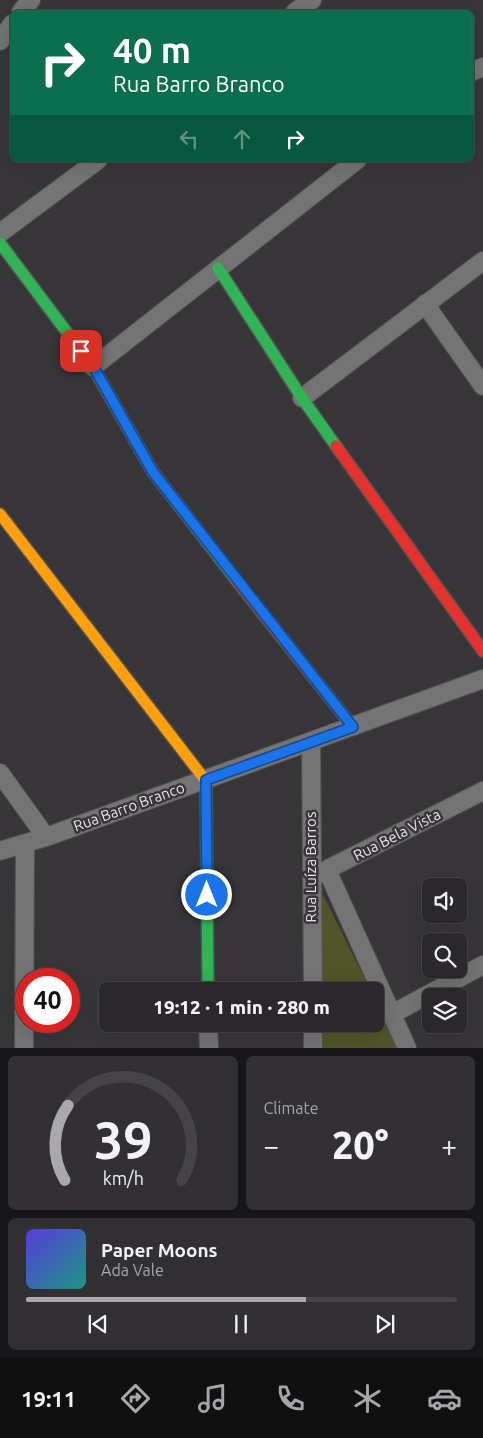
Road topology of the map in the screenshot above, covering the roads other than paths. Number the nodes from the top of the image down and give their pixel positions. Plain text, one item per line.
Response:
1 (31, 0) edge
2 (312, 0) edge
3 (23, 10) edge
4 (298, 10) edge
5 (10, 27) edge
6 (0, 41) edge
7 (95, 162) edge
8 (355, 162) edge
9 (0, 233) edge
10 (0, 243) edge
11 (483, 261) edge
12 (218, 268) junction
13 (425, 304) junction
14 (93, 366) junction
15 (483, 386) edge
16 (302, 398) junction
17 (0, 514) edge
18 (483, 651) edge
19 (483, 679) edge
20 (353, 727) junction
21 (311, 742) junction
22 (0, 773) edge
23 (206, 780) junction
24 (483, 791) edge
25 (46, 837) junction
26 (25, 845) junction
27 (0, 851) edge
28 (327, 870) junction
29 (311, 877) junction
30 (483, 965) edge
31 (208, 982) edge
32 (312, 982) edge
33 (392, 1014) junction
34 (208, 1032) edge
35 (313, 1032) edge
36 (24, 1048) edge
37 (208, 1048) edge
38 (314, 1048) edge
39 (407, 1048) edge

1 - 3 street
2 - 4 street
5 - 6 street
7 - 9 street
8 - 12 street
10 - 14 street
11 - 13 street
12 - 14 street
12 - 16 street
13 - 15 street
13 - 16 street
14 - 20 street
16 - 18 street
17 - 23 street
19 - 20 street, Rua Barro Branco
20 - 21 street, Rua Barro Branco
21 - 23 street, Rua Barro Branco
21 - 29 street, Rua Luíza Barros
22 - 25 street
23 - 25 street, Rua Barro Branco
23 - 31 street
24 - 28 street, Rua Bela Vista
25 - 26 street, Rua Barro Branco
26 - 27 street, Rua Barro Branco
26 - 36 street
28 - 29 street, Rua Bela Vista
28 - 33 street
29 - 32 street, Rua Luíza Barros
30 - 33 street
33 - 39 street
34 - 37 street
35 - 38 street

